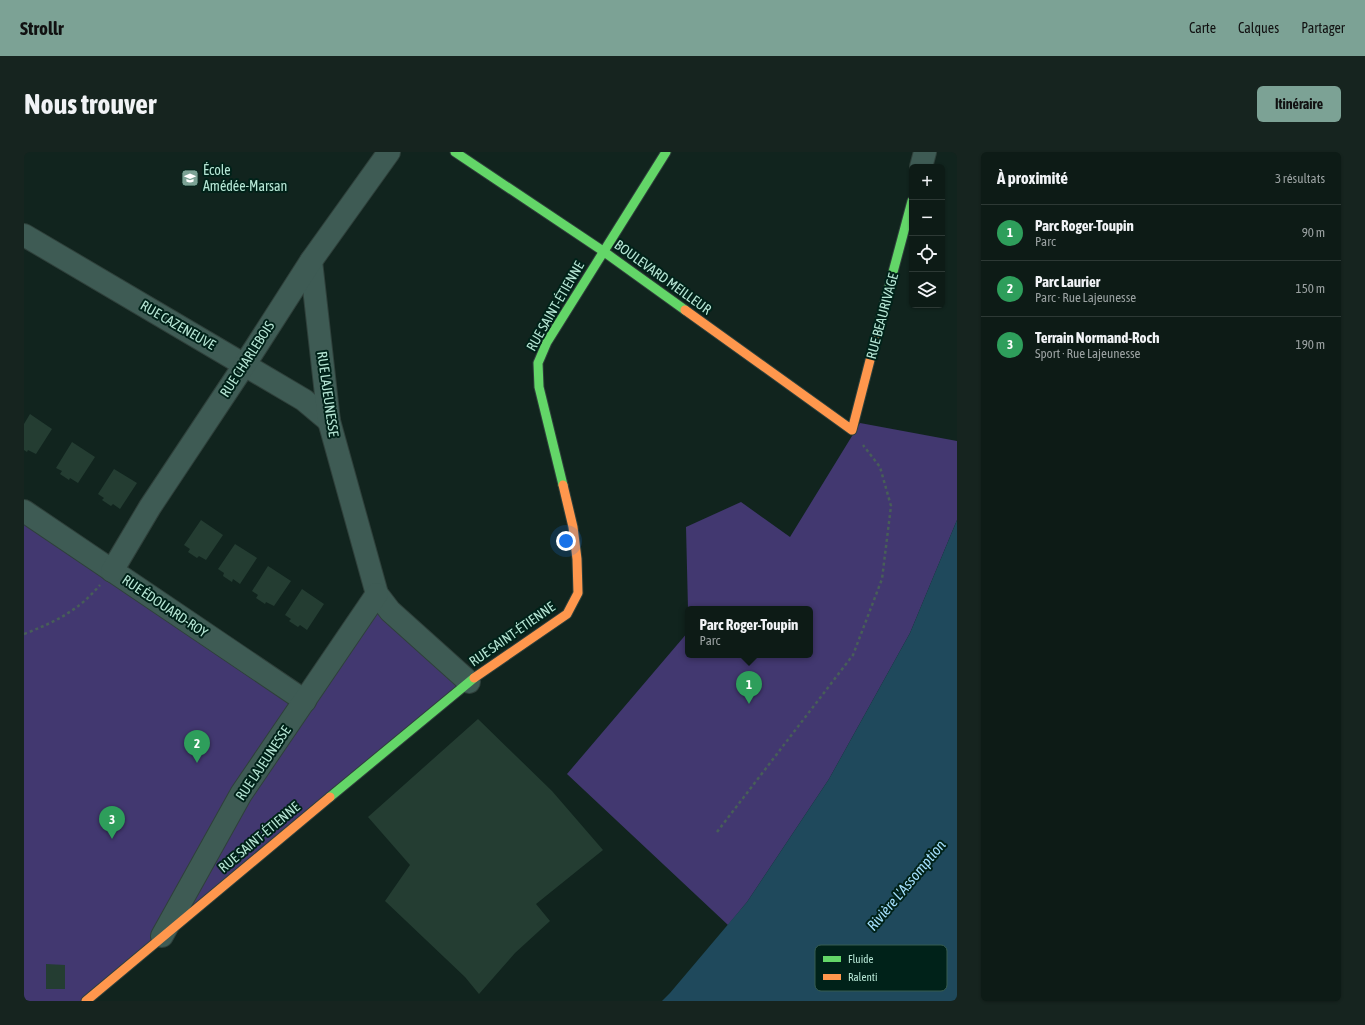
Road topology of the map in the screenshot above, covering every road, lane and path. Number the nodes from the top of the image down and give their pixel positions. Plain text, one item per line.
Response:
1 (388, 152) edge
2 (455, 152) edge
3 (666, 152) edge
4 (925, 152) edge
5 (922, 164) edge
6 (909, 212) edge
7 (24, 235) edge
8 (603, 251) junction
9 (311, 261) junction
10 (245, 364) junction
11 (329, 421) junction
12 (852, 430) junction
13 (24, 511) edge
14 (112, 571) junction
15 (377, 594) junction
16 (24, 634) edge
17 (469, 682) junction
18 (305, 701) junction
19 (717, 832) dead end
20 (160, 939) junction
21 (86, 1001) edge

1 - 9 street, RUE CHARLEBOIS
2 - 8 street, BOULEVARD MEILLEUR
3 - 8 street, RUE SAINT-ÉTIENNE
4 - 5 street
6 - 12 street, RUE BEAURIVAGE
7 - 10 street, RUE CAZENEUVE
8 - 12 street, BOULEVARD MEILLEUR
8 - 17 street, RUE SAINT-ÉTIENNE
9 - 10 street, RUE CHARLEBOIS
9 - 11 street, RUE LAJEUNESSE
10 - 11 street, RUE CAZENEUVE
10 - 14 street, RUE CHARLEBOIS
11 - 15 street, RUE LAJEUNESSE
12 - 19 path
13 - 14 street, RUE ÉDOUARD-ROY
14 - 16 path
14 - 18 street, RUE ÉDOUARD-ROY
15 - 17 street, RUE LAJEUNESSE
15 - 18 street, RUE LAJEUNESSE
17 - 20 street, RUE SAINT-ÉTIENNE
18 - 20 street, RUE LAJEUNESSE
20 - 21 street, RUE SAINT-ÉTIENNE

